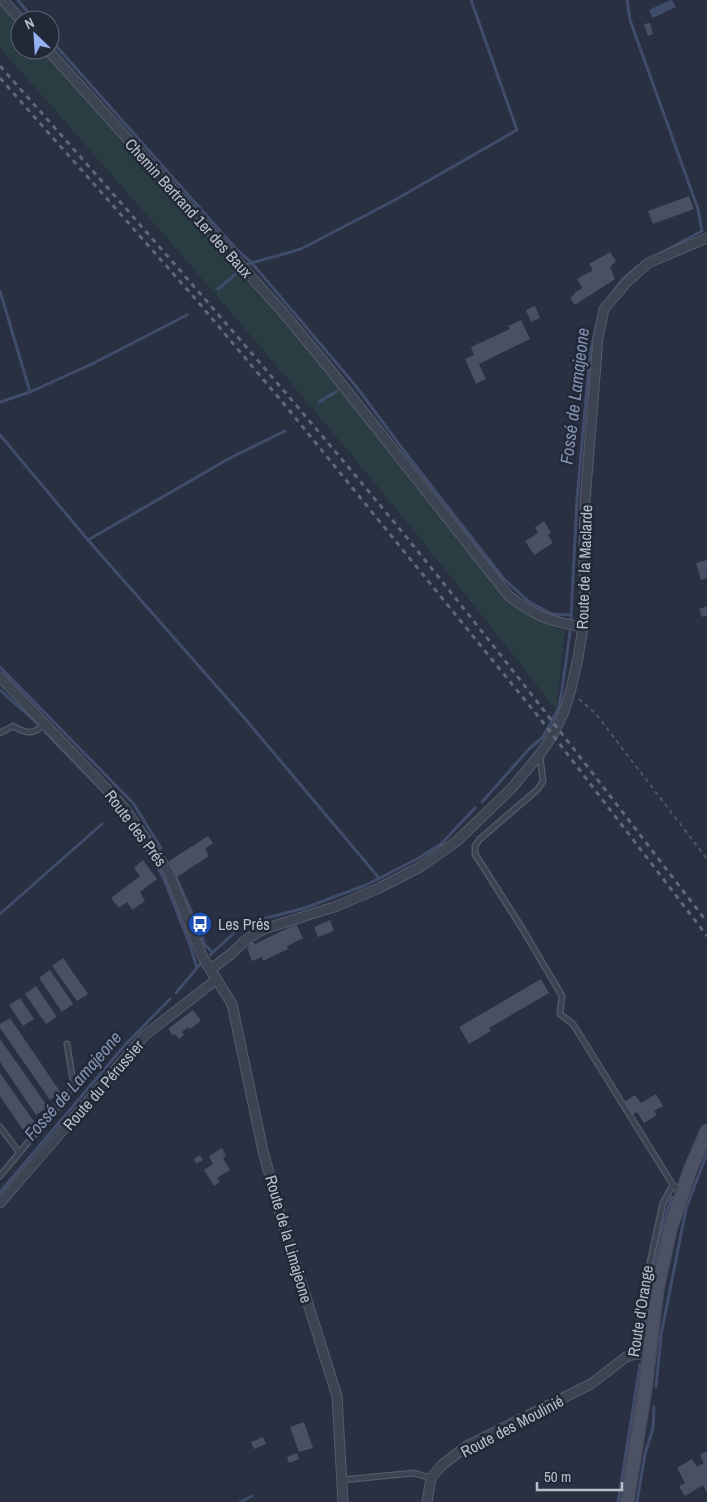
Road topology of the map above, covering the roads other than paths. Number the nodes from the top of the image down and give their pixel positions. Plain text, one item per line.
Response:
1 (3, 0) edge
2 (12, 10) edge
3 (57, 60) edge
4 (707, 238) edge
5 (583, 627) junction
6 (0, 677) edge
7 (45, 724) junction
8 (0, 733) edge
9 (540, 754) junction
10 (211, 969) junction
11 (217, 979) junction
12 (67, 1044) dead end
13 (0, 1127) edge
14 (707, 1131) edge
15 (19, 1152) junction
16 (0, 1176) edge
17 (678, 1189) junction
18 (0, 1203) edge
19 (635, 1354) junction
20 (649, 1355) junction
21 (431, 1478) junction
22 (342, 1480) junction
23 (343, 1502) edge
24 (428, 1502) edge
25 (626, 1502) edge

1 - 2 street
3 - 5 street, Chemin Bertrand 1er des Baux
4 - 5 street, Route de la Maclarde
5 - 9 street, Route de la Maclarde
6 - 7 street, Route des Prés
7 - 8 lane
7 - 10 street, Route des Prés
9 - 10 street, Route de la Maclarde
9 - 17 lane
10 - 11 street, Route des Prés
11 - 18 street, Route du Pérussier
11 - 22 street, Route de la Limajeone
12 - 15 lane
13 - 15 lane
14 - 17 street, Route d'Orange
15 - 16 lane
17 - 19 lane
17 - 20 street, Route d'Orange
19 - 20 street
19 - 21 street, Route des Moulinié
20 - 25 street, Route d'Orange
21 - 22 lane
21 - 24 street
22 - 23 street, Route de la Limajeone

